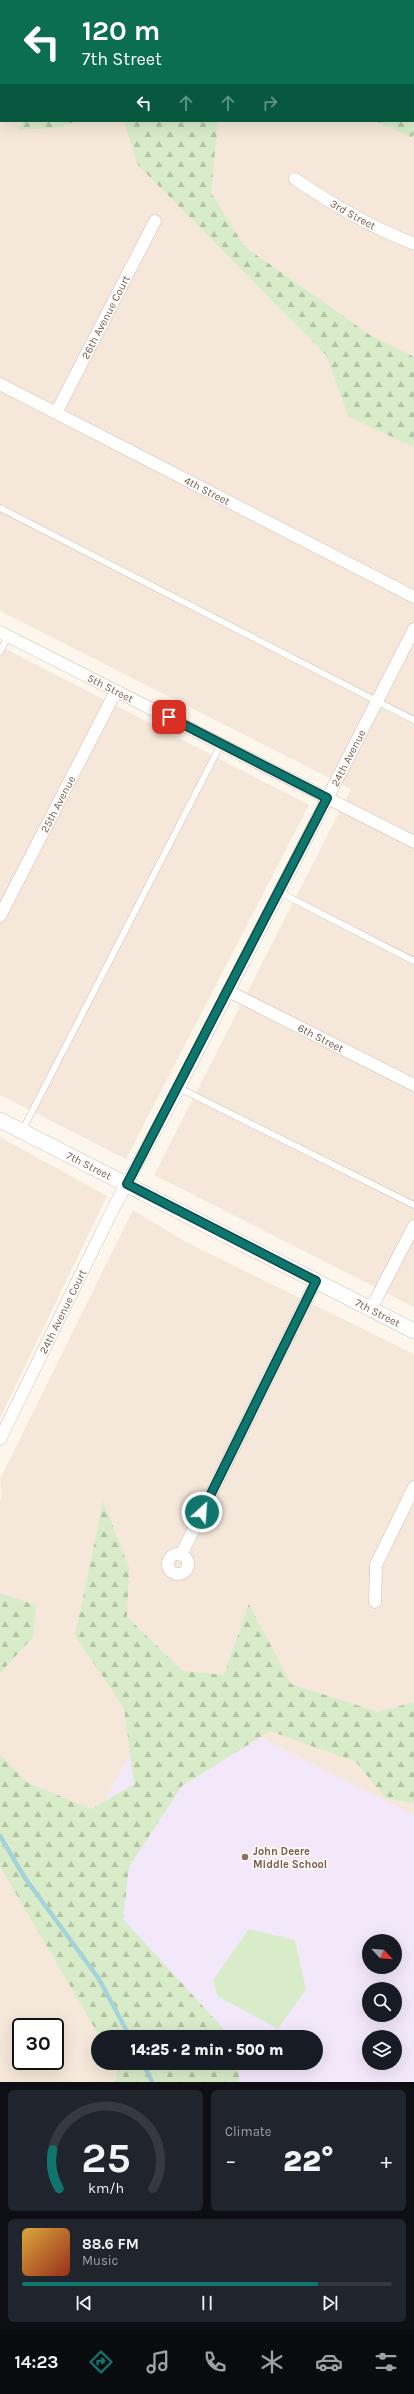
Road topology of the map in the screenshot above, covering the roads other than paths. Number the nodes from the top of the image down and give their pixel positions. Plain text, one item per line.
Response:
1 (294, 178) dead end
2 (155, 221) dead end
3 (414, 244) edge
4 (0, 384) edge
5 (56, 413) junction
6 (0, 508) edge
7 (414, 597) edge
8 (414, 629) edge
9 (4, 634) edge
10 (0, 652) edge
11 (116, 691) junction
12 (377, 701) junction
13 (414, 720) edge
14 (221, 744) junction
15 (327, 798) junction
16 (414, 842) edge
17 (279, 892) junction
18 (0, 916) edge
19 (414, 961) edge
20 (228, 991) junction
21 (414, 1085) edge
22 (179, 1088) junction
23 (0, 1120) edge
24 (22, 1131) junction
25 (127, 1184) junction
26 (414, 1205) edge
27 (414, 1226) edge
28 (316, 1281) junction
29 (371, 1309) junction
30 (414, 1331) edge
31 (0, 1439) edge
32 (414, 1487) edge
33 (181, 1555) dead end
34 (375, 1602) dead end

1 - 3 street, 3rd Street
2 - 5 street, 26th Avenue Court
4 - 5 street, 4th Street
5 - 7 street, 4th Street
6 - 12 lane
8 - 12 street, 24th Avenue
9 - 10 lane
9 - 11 street, 5th Street
11 - 14 street, 5th Street
11 - 18 street, 25th Avenue
12 - 13 lane
12 - 15 street, 24th Avenue
14 - 15 street, 5th Street
14 - 24 lane
15 - 16 street, 5th Street
15 - 17 street, 24th Avenue
17 - 19 lane
17 - 20 street, 24th Avenue
20 - 21 street, 6th Street
20 - 22 street, 24th Avenue
22 - 25 street, 24th Avenue
22 - 26 lane
23 - 24 street, 7th Street
24 - 25 street, 7th Street
25 - 28 street, 7th Street
25 - 31 street, 24th Avenue Court
27 - 29 street
28 - 29 street, 7th Street
28 - 33 street
29 - 30 street, 7th Street
32 - 34 street

